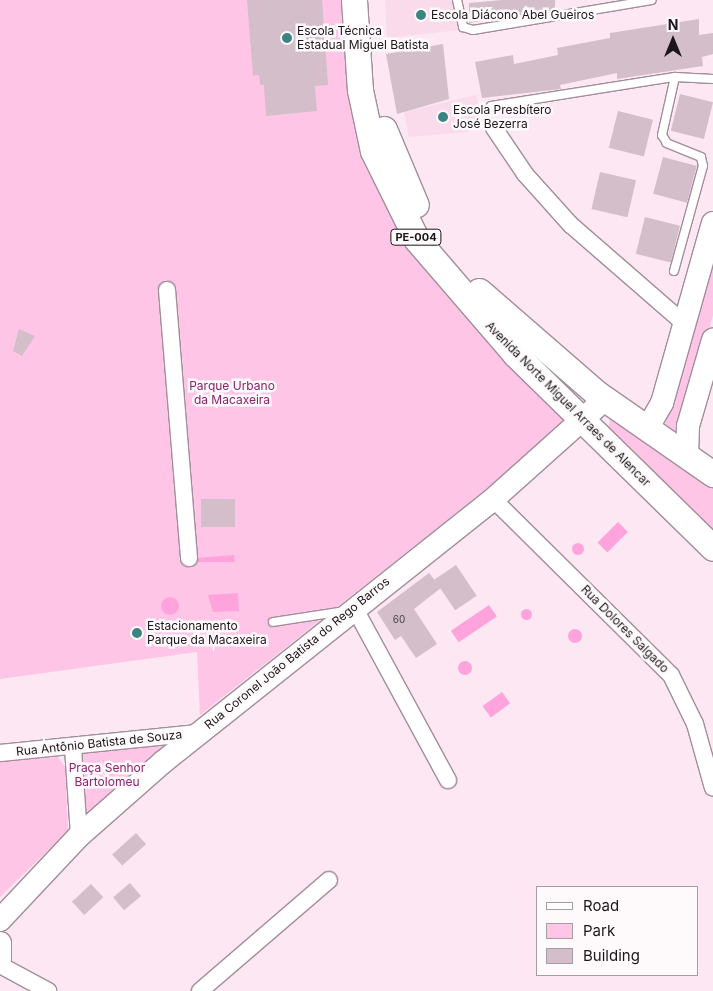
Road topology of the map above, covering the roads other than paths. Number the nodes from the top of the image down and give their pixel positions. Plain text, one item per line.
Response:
1 (354, 0) edge
2 (369, 0) edge
3 (457, 0) edge
4 (652, 0) edge
5 (675, 77) junction
6 (713, 79) edge
7 (491, 106) dead end
8 (494, 128) dead end
9 (713, 224) edge
10 (674, 271) dead end
11 (168, 290) dead end
12 (686, 325) junction
13 (713, 340) edge
14 (605, 400) junction
15 (583, 422) junction
16 (647, 429) junction
17 (687, 455) junction
18 (713, 474) edge
19 (492, 499) junction
20 (713, 548) edge
21 (189, 558) dead end
22 (354, 607) junction
23 (273, 622) dead end
24 (197, 733) junction
25 (73, 748) junction
26 (0, 753) edge
27 (448, 780) dead end
28 (713, 788) edge
29 (79, 836) junction
30 (329, 880) dead end
31 (0, 920) edge
32 (0, 942) edge
33 (0, 959) edge
34 (0, 965) edge
35 (48, 991) edge
36 (200, 991) edge

1 - 15 main road, Avenida Norte Miguel Arraes de Alencar / PE-004
2 - 14 main road, Avenida Norte Miguel Arraes de Alencar / PE-004
3 - 4 lane
5 - 6 lane
5 - 7 lane
5 - 10 lane
8 - 12 street
9 - 12 street
11 - 21 street
12 - 16 street
13 - 17 street
14 - 15 street, Rua Coronel João Batista do Rego Barros
14 - 16 main road, Avenida Norte Miguel Arraes de Alencar / PE-004
15 - 19 street, Rua Coronel João Batista do Rego Barros
15 - 20 main road, Avenida Norte Miguel Arraes de Alencar / PE-004
16 - 17 main road, Avenida Norte Miguel Arraes de Alencar / PE-004
17 - 18 main road, Avenida Norte Miguel Arraes de Alencar / PE-004
19 - 22 street, Rua Coronel João Batista do Rego Barros
19 - 28 street, Rua Dolores Salgado
22 - 23 lane
22 - 24 street, Rua Coronel João Batista do Rego Barros
22 - 27 street
24 - 25 street, Rua Antônio Batista de Souza
24 - 29 street, Rua Coronel João Batista do Rego Barros
25 - 26 street, Rua Antônio Batista de Souza
25 - 29 street
29 - 31 street, Rua Coronel João Batista do Rego Barros
30 - 36 street
32 - 33 street
34 - 35 street

